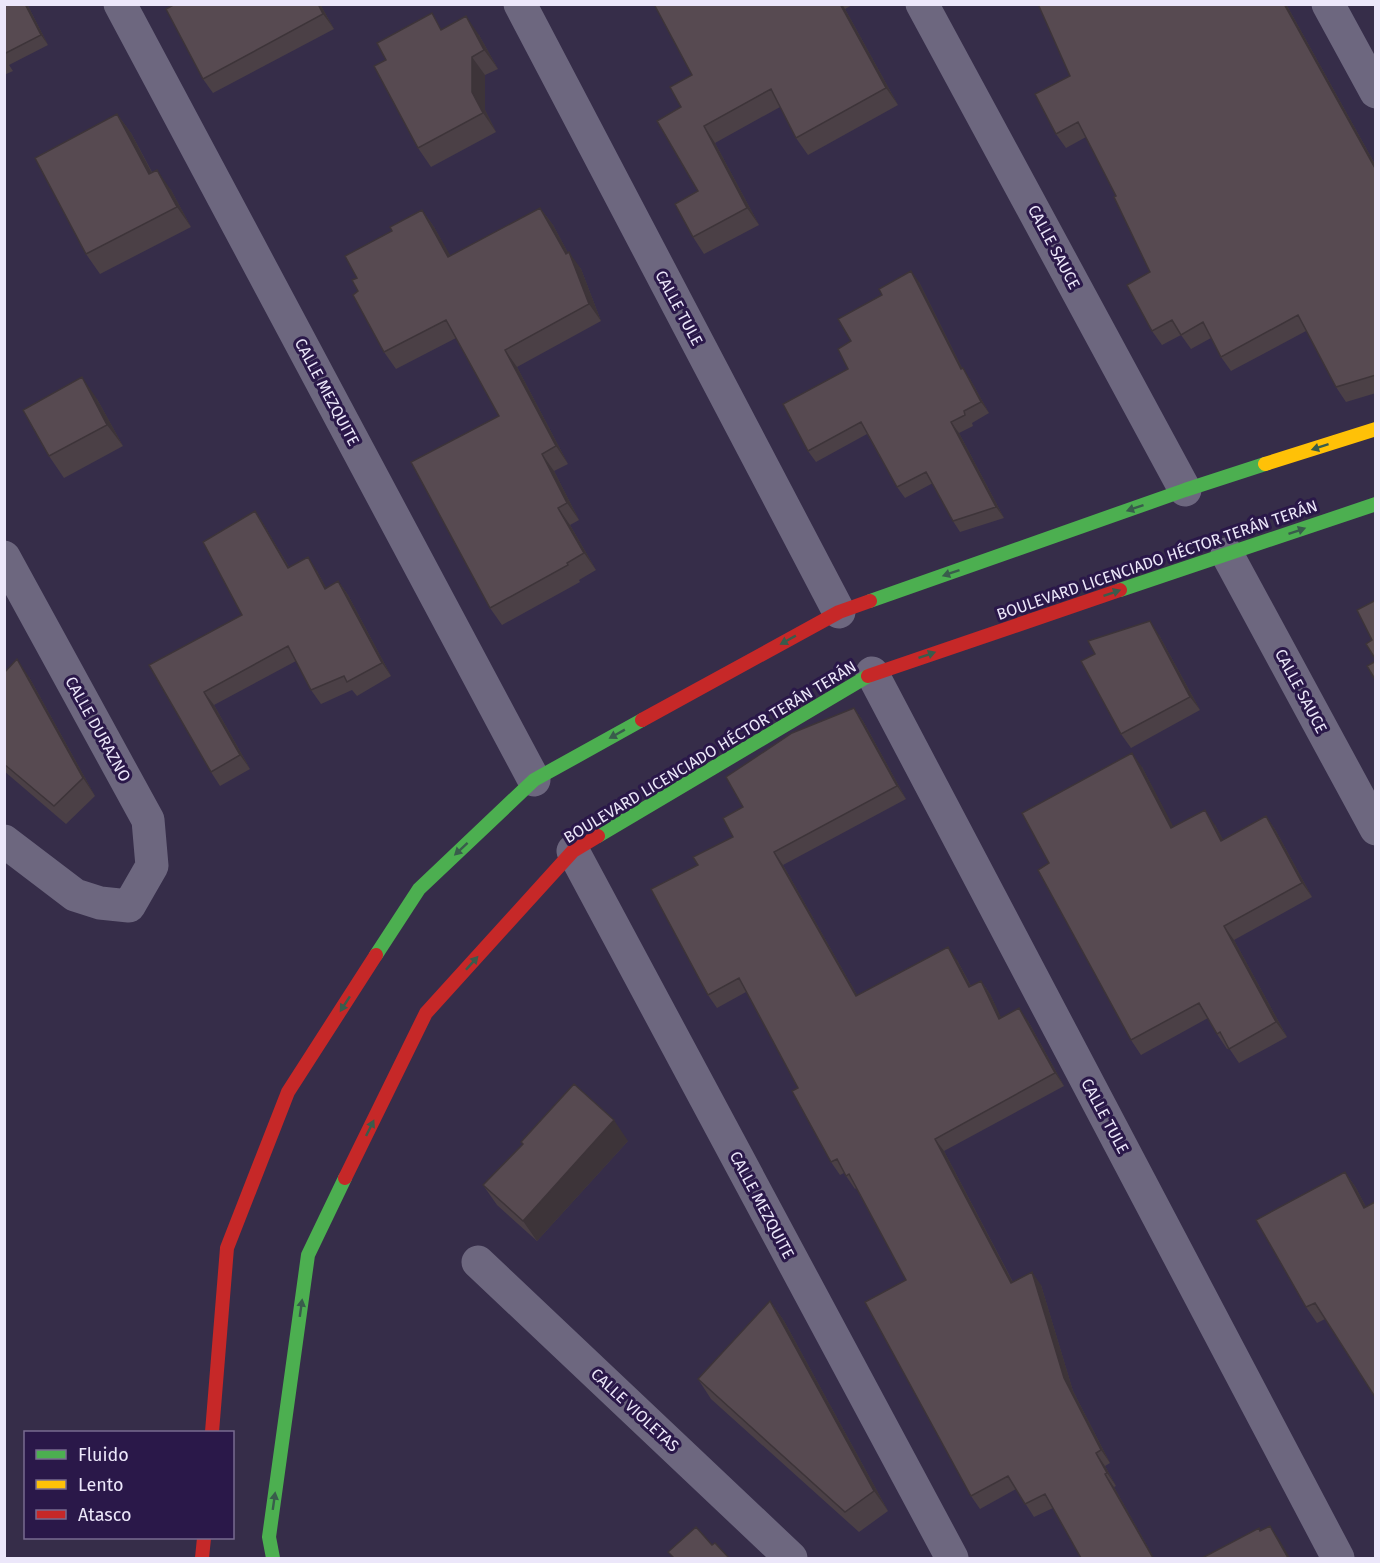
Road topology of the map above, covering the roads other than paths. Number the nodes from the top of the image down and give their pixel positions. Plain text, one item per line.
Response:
1 (120, 4) edge
2 (520, 4) edge
3 (922, 4) edge
4 (1328, 4) edge
5 (1376, 92) edge
6 (1376, 429) edge
7 (1185, 490) junction
8 (1376, 504) edge
9 (1227, 554) junction
10 (4, 557) edge
11 (839, 612) junction
12 (872, 673) junction
13 (534, 780) junction
14 (1376, 829) edge
15 (4, 841) edge
16 (573, 851) junction
17 (478, 1262) dead end
18 (212, 1431) edge
19 (204, 1539) edge
20 (202, 1558) edge
21 (273, 1558) edge
22 (791, 1558) edge
23 (952, 1558) edge
24 (1338, 1558) edge

1 - 13 street, CALLE MEZQUITE
2 - 11 street, CALLE TULE
3 - 7 street, CALLE SAUCE
4 - 5 street
6 -> 7 main road
7 -> 11 main road
9 -> 8 main road, BOULEVARD LICENCIADO HÉCTOR TERÁN TERÁN
12 -> 9 main road, BOULEVARD LICENCIADO HÉCTOR TERÁN TERÁN
9 - 14 street, CALLE SAUCE
10 - 15 street, CALLE DURAZNO
11 -> 13 main road
12 - 16 main road, BOULEVARD LICENCIADO HÉCTOR TERÁN TERÁN
12 - 24 street, CALLE TULE
13 -> 18 main road
21 -> 16 main road, BOULEVARD LICENCIADO HÉCTOR TERÁN TERÁN
16 - 23 street, CALLE MEZQUITE
17 - 22 street, CALLE VIOLETAS
19 - 20 main road

